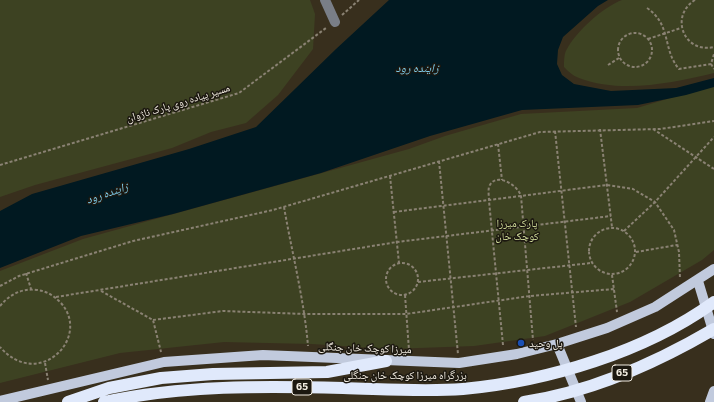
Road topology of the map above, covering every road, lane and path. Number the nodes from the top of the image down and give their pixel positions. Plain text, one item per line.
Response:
1 (325, 0) edge
2 (359, 0) edge
3 (695, 0) edge
4 (647, 8) dead end
5 (334, 22) junction
6 (681, 28) junction
7 (666, 32) junction
8 (648, 39) junction
9 (714, 47) edge
10 (714, 54) edge
11 (619, 58) junction
12 (711, 64) junction
13 (608, 65) dead end
14 (714, 69) edge
15 (714, 121) edge
16 (600, 129) junction
17 (652, 129) junction
18 (555, 131) junction
19 (714, 137) edge
20 (498, 144) junction
21 (696, 157) junction
22 (439, 161) junction
23 (0, 165) edge
24 (714, 169) edge
25 (390, 176) junction
26 (502, 180) junction
27 (607, 185) junction
28 (562, 191) junction
29 (521, 196) junction
30 (489, 201) junction
31 (655, 202) junction
32 (284, 206) junction
33 (444, 206) junction
34 (394, 212) junction
35 (611, 216) junction
36 (565, 222) junction
37 (524, 226) junction
38 (612, 228) junction
39 (490, 230) junction
40 (624, 231) junction
41 (446, 235) junction
42 (397, 242) junction
43 (677, 245) junction
44 (636, 252) junction
45 (293, 259) junction
46 (399, 263) junction
47 (591, 263) junction
48 (569, 265) junction
49 (528, 269) junction
50 (714, 269) edge
51 (495, 272) junction
52 (26, 274) junction
53 (612, 275) junction
54 (450, 277) junction
55 (698, 280) junction
56 (418, 282) junction
57 (0, 286) edge
58 (31, 289) junction
59 (100, 290) junction
60 (614, 290) junction
61 (572, 292) junction
62 (680, 292) junction
63 (405, 295) junction
64 (530, 296) junction
65 (56, 297) junction
66 (498, 300) junction
67 (714, 302) edge
68 (0, 306) edge
69 (453, 307) junction
70 (305, 314) junction
71 (406, 314) junction
72 (153, 320) junction
73 (619, 323) junction
74 (714, 329) edge
75 (714, 334) edge
76 (577, 338) junction
77 (557, 344) junction
78 (0, 347) edge
79 (534, 350) junction
80 (504, 356) junction
81 (309, 357) junction
82 (386, 361) junction
83 (45, 362) junction
84 (164, 362) junction
85 (410, 362) junction
86 (459, 363) junction
87 (50, 389) junction
88 (714, 390) edge
89 (0, 401) edge
90 (583, 401) edge
91 (68, 402) edge
92 (104, 402) edge
93 (524, 402) edge
94 (710, 402) edge

1 - 5 street
2 - 5 path, مسیر پیاده روی پارک ناژوان
3 - 6 path
4 - 7 path
5 - 23 path, مسیر پیاده روی پارک ناژوان
6 - 7 path
6 - 9 path
7 - 8 path
7 - 12 path
8 - 11 path
8 - 11 path
10 - 12 path
11 - 13 path
12 - 14 path
15 - 17 path
16 - 17 path
16 - 18 path
16 - 27 path
17 - 21 path
18 - 20 path
18 - 28 path
19 - 21 path
20 - 22 path
20 - 26 path
21 - 24 path
21 - 31 path
22 - 25 path
22 - 33 path
25 - 32 path
25 - 34 path
26 - 29 path
26 - 30 path
27 - 28 path
27 - 31 path
27 - 35 path
28 - 29 path
28 - 36 path
29 - 30 path
29 - 37 path
30 - 33 path
30 - 39 path
31 - 40 path
31 - 43 path
32 - 45 path
32 - 52 path
33 - 34 path
33 - 41 path
34 - 42 path
35 - 36 path
35 - 38 path
36 - 37 path
36 - 48 path
37 - 39 path
37 - 49 path
38 - 40 path
38 - 47 path
39 - 41 path
39 - 51 path
40 - 44 path
41 - 42 path
41 - 54 path
42 - 45 path
42 - 46 path
43 - 44 path
43 - 62 path
44 - 53 path
45 - 59 path
45 - 70 path
46 - 56 path
46 - 63 path
47 - 48 path
47 - 53 path
48 - 49 path
48 - 61 path
49 - 51 path
49 - 64 path
50 - 55 main road, میرزا کوچک خان جنگلی
51 - 54 path
51 - 66 path
52 - 57 path
52 - 58 path
53 - 60 path
54 - 56 path
54 - 69 path
55 - 62 main road, میرزا کوچک خان جنگلی
55 - 75 main road
56 - 63 path
58 - 65 path
58 - 68 path
59 - 65 path
59 - 72 path
60 - 61 path
60 - 73 path
61 - 64 path
61 - 76 path
62 - 73 main road, میرزا کوچک خان جنگلی
63 - 71 path
64 - 66 path
64 - 79 path
65 - 83 path
66 - 69 path
66 - 80 path
67 - 92 highway, بزرگراه میرزا کوچک خان جنگلی / 65
69 - 71 path
69 - 86 path
70 - 71 path
70 - 72 path
70 - 81 path
71 - 85 path
72 - 84 path
73 - 76 main road, میرزا کوچک خان جنگلی
74 - 93 highway, 65
76 - 77 main road, میرزا کوچک خان جنگلی
77 - 79 main road, میرزا کوچک خان جنگلی
77 - 90 main road
78 - 83 path
79 - 80 main road, میرزا کوچک خان جنگلی
80 - 86 main road, میرزا کوچک خان جنگلی
81 - 82 main road, میرزا کوچک خان جنگلی
81 - 84 main road, میرزا کوچک خان جنگلی
82 - 85 main road, میرزا کوچک خان جنگلی
82 - 91 highway
83 - 87 path
84 - 87 main road, میرزا کوچک خان جنگلی
85 - 86 main road, میرزا کوچک خان جنگلی
87 - 89 main road, میرزا کوچک خان جنگلی
88 - 94 main road

